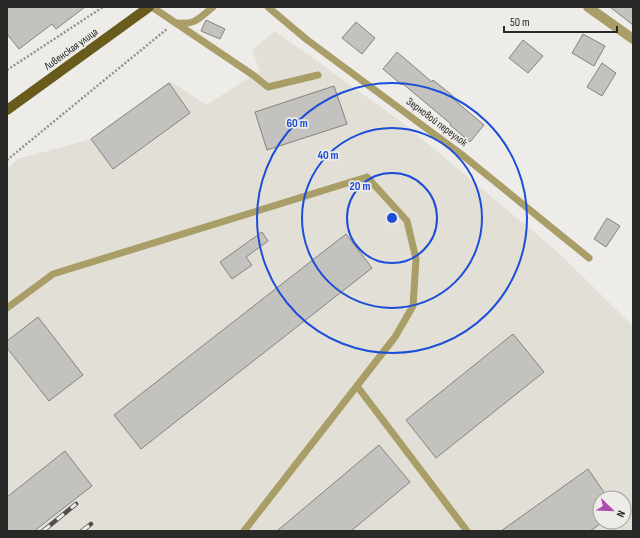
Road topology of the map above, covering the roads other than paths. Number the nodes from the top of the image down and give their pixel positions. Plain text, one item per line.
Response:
1 (149, 7) edge
2 (152, 7) edge
3 (213, 7) edge
4 (268, 7) edge
5 (588, 7) edge
6 (175, 22) junction
7 (633, 39) edge
8 (318, 75) dead end
9 (7, 110) edge
10 (589, 258) dead end
11 (7, 308) edge
12 (357, 386) junction
13 (244, 531) edge
14 (467, 531) edge

1 - 9 main road, Ливенская улица
2 - 6 lane
3 - 6 lane
4 - 10 lane, Зерновой переулок
5 - 7 street
6 - 8 lane
11 - 12 lane
12 - 13 lane
12 - 14 lane

